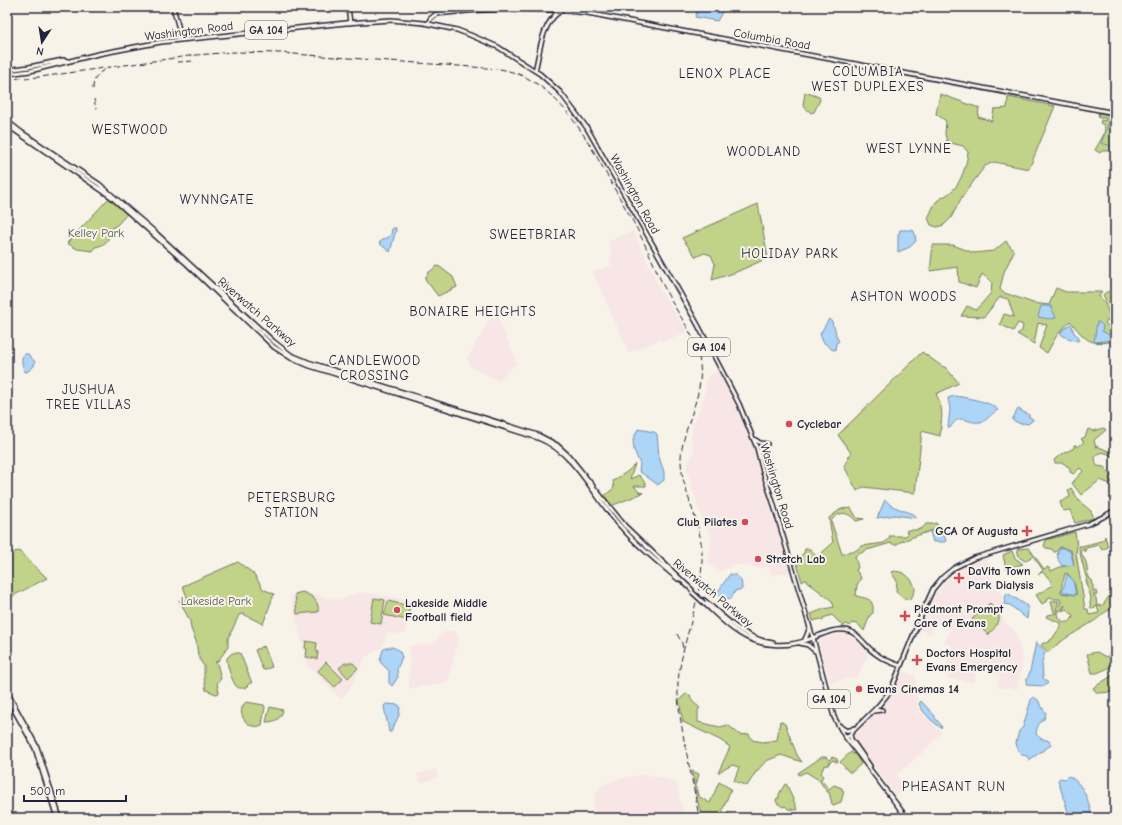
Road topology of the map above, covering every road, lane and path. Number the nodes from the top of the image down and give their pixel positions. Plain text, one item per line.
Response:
1 (172, 7) edge
2 (348, 7) edge
3 (567, 7) edge
4 (549, 9) junction
5 (560, 10) edge
6 (572, 11) junction
7 (349, 14) junction
8 (554, 17) junction
9 (360, 22) junction
10 (344, 23) junction
11 (350, 23) junction
12 (549, 23) junction
13 (428, 24) junction
14 (179, 30) junction
15 (182, 40) junction
16 (173, 41) junction
17 (535, 71) junction
18 (7, 73) edge
19 (1115, 113) edge
20 (7, 121) edge
21 (7, 125) edge
22 (754, 440) junction
23 (759, 455) junction
24 (1115, 510) edge
25 (692, 591) junction
26 (704, 602) junction
27 (809, 627) junction
28 (811, 632) junction
29 (819, 635) junction
30 (813, 638) junction
31 (805, 639) junction
32 (798, 642) junction
33 (814, 644) junction
34 (817, 653) junction
35 (901, 666) junction
36 (7, 692) edge
37 (7, 697) edge
38 (882, 710) dead end
39 (873, 712) junction
40 (862, 722) junction
41 (838, 725) junction
42 (850, 734) junction
43 (846, 738) junction
44 (879, 781) junction
45 (59, 818) edge
46 (907, 818) edge

1 - 14 main road
2 - 7 main road
3 - 6 main road
4 - 5 main road, Columbia Road
4 - 8 main road
4 - 13 main road, Columbia Road
5 - 6 main road, Columbia Road
5 - 8 main road
5 - 12 main road
6 - 19 main road, Columbia Road
7 - 9 main road
7 - 10 main road
7 - 11 main road
8 - 12 main road
9 - 11 main road, Washington Road / GA 104
9 - 13 main road, Washington Road / GA 104
10 - 11 main road, Washington Road / GA 104
10 - 15 main road, Washington Road / GA 104
12 - 17 main road
13 - 17 main road, Washington Road / GA 104
14 - 15 main road
14 - 16 main road
15 - 16 main road, Washington Road / GA 104
16 - 18 main road, Washington Road / GA 104
17 - 22 main road, Washington Road / GA 104
20 - 25 main road, Riverwatch Parkway
21 - 25 main road, Riverwatch Parkway
22 - 23 main road, Washington Road / GA 104
22 - 23 main road
23 - 27 main road, Washington Road / GA 104
24 - 35 main road
25 - 26 main road, Riverwatch Parkway, bridge
26 - 31 main road, Riverwatch Parkway
26 - 32 main road, Riverwatch Parkway
27 - 28 main road, Washington Road / GA 104
27 - 31 main road
28 - 29 main road
28 - 30 main road, Washington Road / GA 104
29 - 30 main road
29 - 33 main road
29 - 35 main road
30 - 31 main road, Riverwatch Parkway
30 - 32 main road, Riverwatch Parkway
30 - 33 main road, Washington Road / GA 104
32 - 34 main road
33 - 34 main road, Washington Road / GA 104
34 - 41 main road, Washington Road / GA 104
35 - 39 main road
36 - 45 main road
37 - 45 main road
38 - 39 main road
39 - 40 main road
40 - 41 main road
40 - 42 main road
41 - 43 main road, Washington Road / GA 104
42 - 43 main road
42 - 44 main road, Washington Road
43 - 44 main road, Washington Road / GA 104
44 - 46 main road, Washington Road / GA 104

